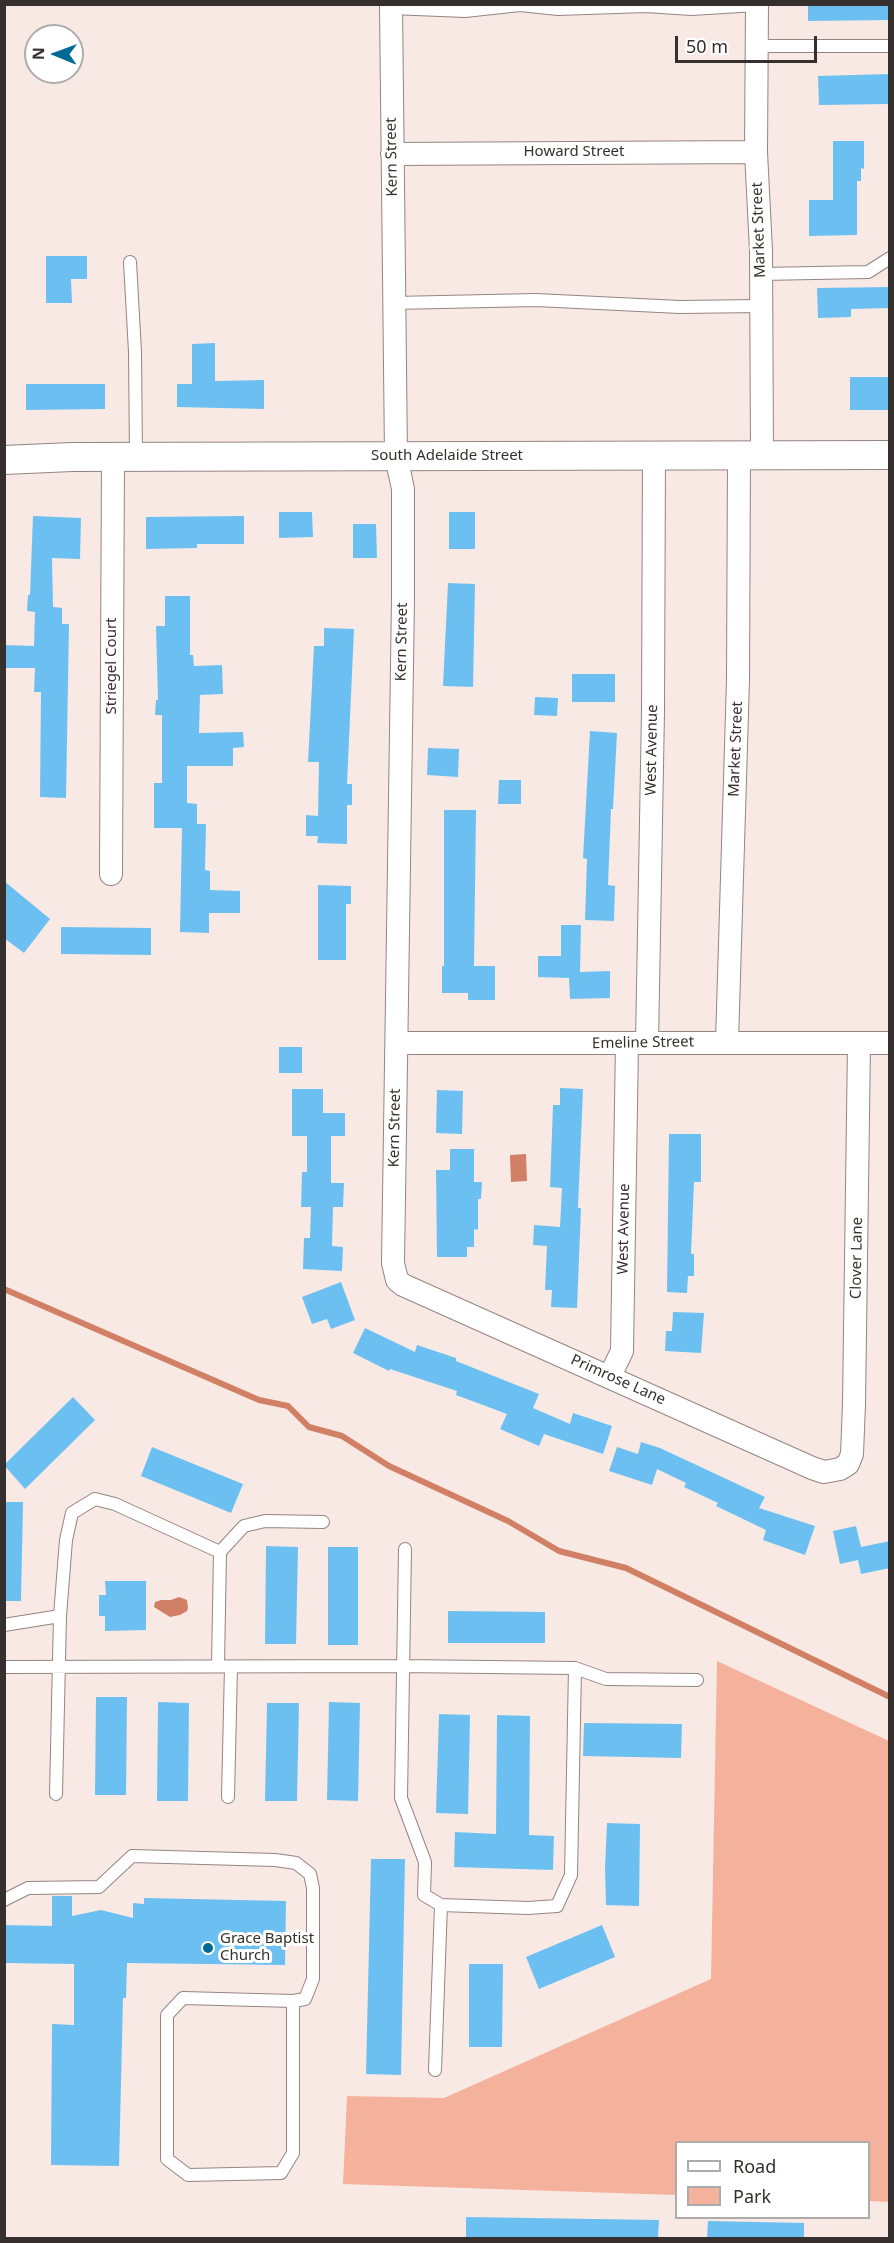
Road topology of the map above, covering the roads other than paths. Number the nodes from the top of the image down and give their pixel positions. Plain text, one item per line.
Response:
1 (758, 5) edge
2 (391, 6) edge
3 (758, 46) junction
4 (890, 46) edge
5 (756, 152) junction
6 (392, 153) junction
7 (890, 258) edge
8 (130, 262) dead end
9 (761, 274) junction
10 (394, 303) junction
11 (761, 306) junction
12 (750, 455) junction
13 (890, 455) edge
14 (396, 456) junction
15 (654, 456) junction
16 (125, 457) junction
17 (4, 460) edge
18 (111, 874) dead end
19 (727, 1042) junction
20 (859, 1042) junction
21 (397, 1043) junction
22 (637, 1043) junction
23 (890, 1043) edge
24 (397, 1280) joint
25 (610, 1376) junction
26 (840, 1469) joint
27 (323, 1522) dead end
28 (405, 1549) dead end
29 (220, 1552) junction
30 (60, 1616) junction
31 (4, 1625) edge
32 (225, 1666) junction
33 (402, 1666) junction
34 (4, 1667) edge
35 (60, 1668) junction
36 (575, 1668) junction
37 (697, 1680) dead end
38 (56, 1794) dead end
39 (228, 1797) dead end
40 (4, 1900) edge
41 (441, 1905) junction
42 (293, 2001) junction
43 (435, 2070) dead end

1 - 2 lane
1 - 3 street, Market Street
2 - 6 street, Kern Street
3 - 4 lane
3 - 5 street, Market Street
5 - 6 street, Howard Street
5 - 9 street, Market Street
6 - 10 street, Kern Street
7 - 9 lane
8 - 16 lane
9 - 11 street, Market Street
10 - 11 lane
10 - 14 street, Kern Street
11 - 12 street, Market Street
12 - 13 street, South Adelaide Street
12 - 15 street, South Adelaide Street
12 - 19 street, Market Street
14 - 15 street, South Adelaide Street
14 - 16 street, South Adelaide Street
14 - 21 street, Kern Street
15 - 22 street, West Avenue
16 - 17 street, South Adelaide Street
16 - 18 street, Striegel Court
19 - 20 street, Emeline Street
19 - 22 street, Emeline Street
20 - 23 street, Emeline Street
20 - 26 street, Clover Lane
21 - 22 street, Emeline Street
21 - 24 street, Kern Street
22 - 25 street, West Avenue
24 - 25 street, Primrose Lane
25 - 26 street, Primrose Lane
27 - 29 lane
28 - 33 lane
29 - 30 lane
29 - 32 lane
30 - 31 lane
30 - 35 lane
32 - 33 lane
32 - 35 lane
32 - 39 lane
33 - 36 lane
33 - 41 lane
34 - 35 lane
35 - 38 lane
36 - 37 lane
36 - 41 lane
40 - 42 lane
41 - 43 lane
42 - 42 lane

